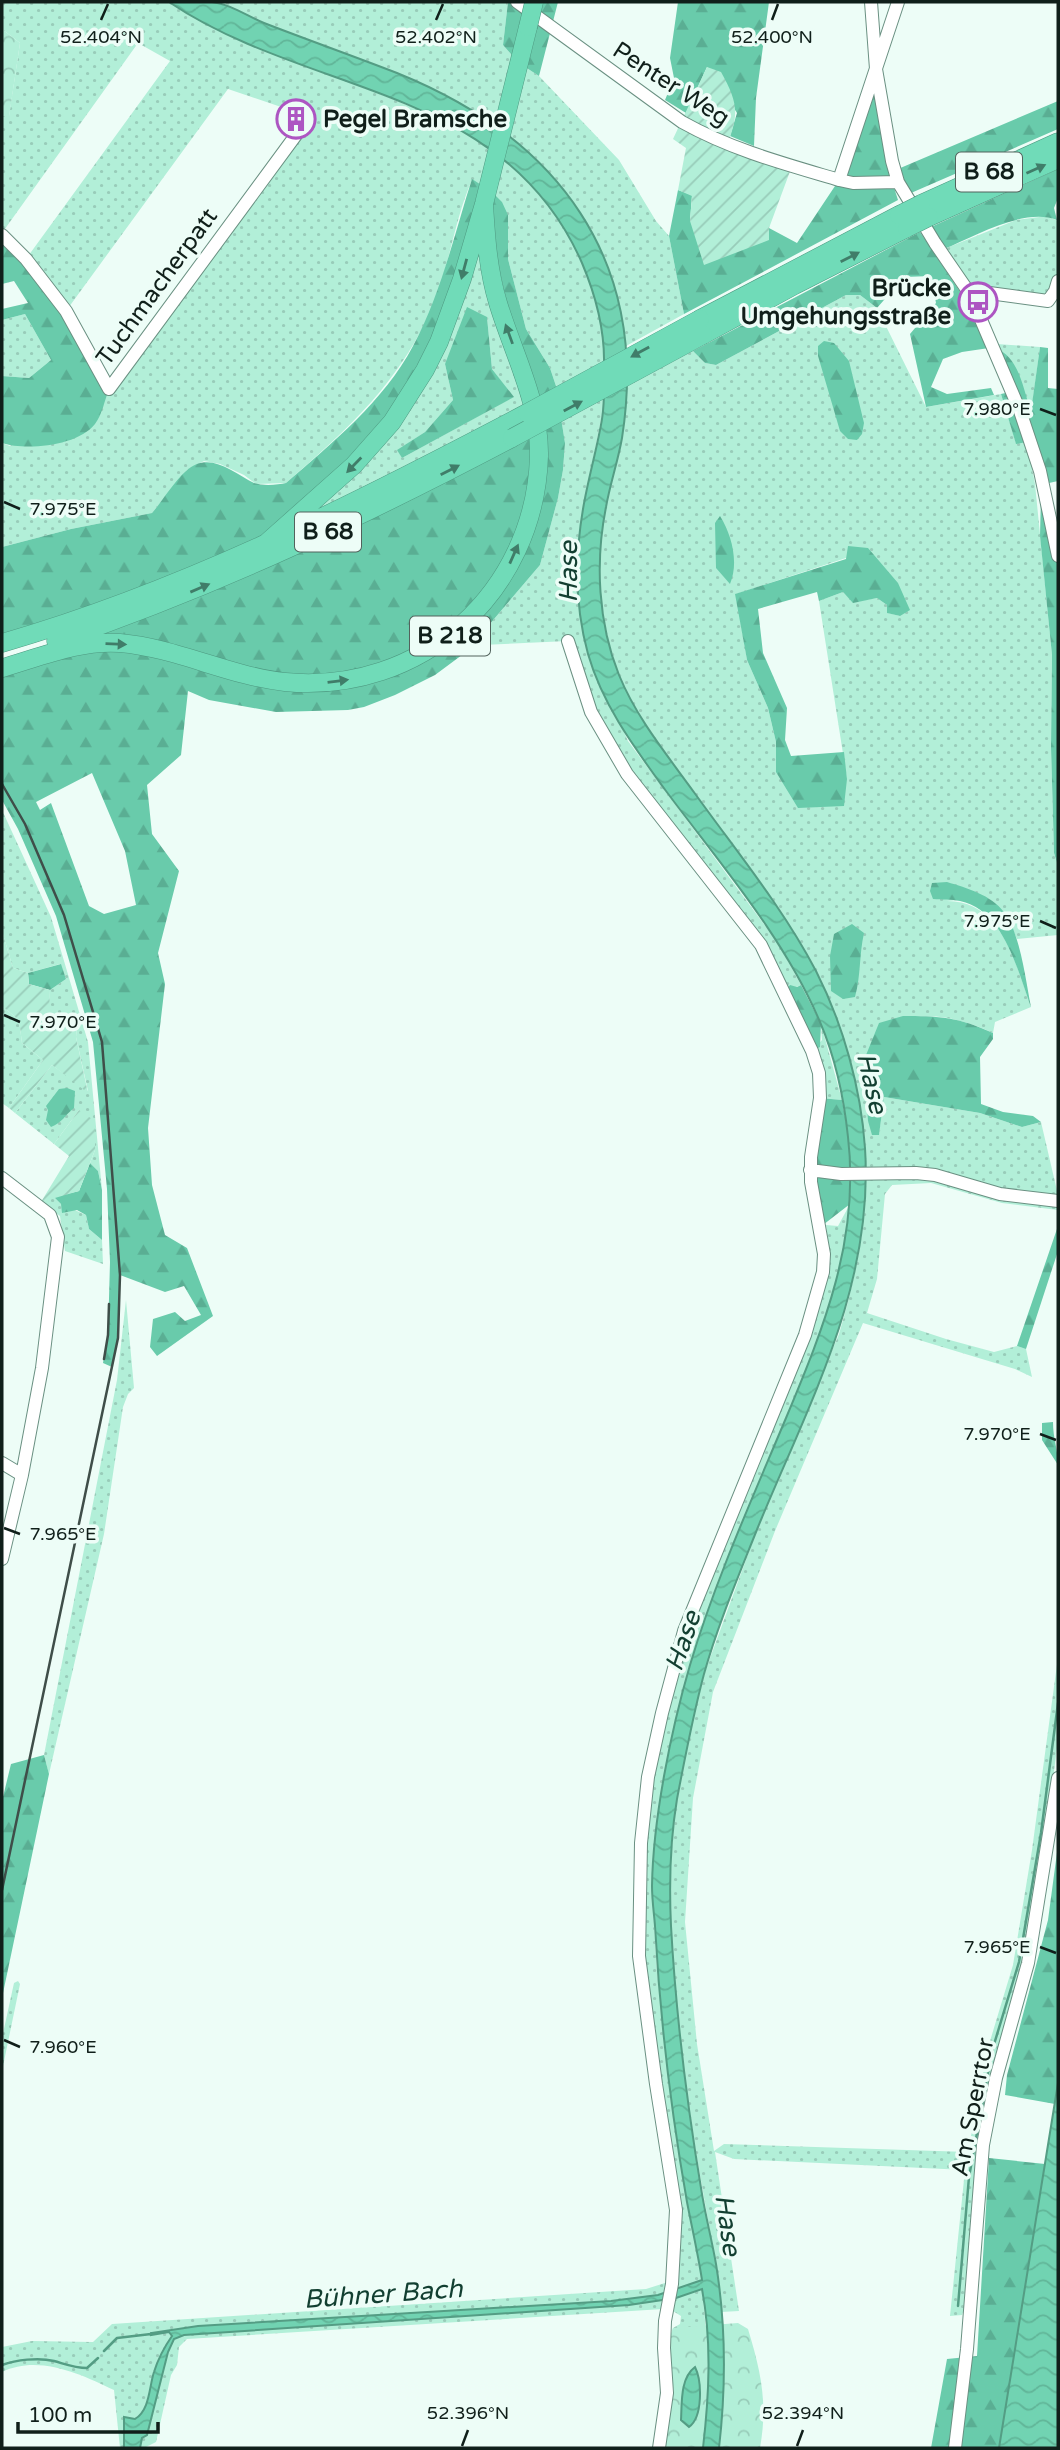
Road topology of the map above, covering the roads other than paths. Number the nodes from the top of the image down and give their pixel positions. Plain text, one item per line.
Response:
1 (517, 2) edge
2 (534, 2) edge
3 (870, 2) edge
4 (898, 2) edge
5 (876, 69) junction
6 (300, 126) dead end
7 (1058, 142) edge
8 (1058, 159) edge
9 (839, 180) junction
10 (898, 182) junction
11 (484, 204) junction
12 (925, 211) junction
13 (2, 235) edge
14 (1058, 281) edge
15 (970, 294) junction
16 (511, 430) junction
17 (264, 545) junction
18 (1058, 556) edge
19 (568, 641) dead end
20 (2, 643) edge
21 (2, 659) edge
22 (2, 668) edge
23 (810, 1170) junction
24 (2, 1178) edge
25 (1058, 1201) edge
26 (2, 1463) edge
27 (22, 1475) junction
28 (2, 1559) edge
29 (1058, 1778) edge
30 (659, 2448) edge
31 (955, 2448) edge

1 - 9 street, Penter Weg
2 - 11 highway, B 218, bridge
3 - 5 street
4 - 5 street
5 - 9 street
5 - 10 street
6 - 13 street, Tuchmacherpatt
7 - 12 highway, B 68
12 -> 8 highway, B 68
9 - 10 street, Penter Weg
10 - 15 street
11 -> 17 highway, B 218
22 -> 11 highway, B 218
12 - 16 highway, B 68, bridge
14 - 15 street
15 - 18 street
16 - 17 highway, B 68
21 -> 16 highway, B 68
17 - 20 highway, B 68
19 - 23 street
23 - 25 street
23 - 30 street
24 - 27 street
26 - 27 street
27 - 28 street
29 - 31 street, Am Sperrtor

